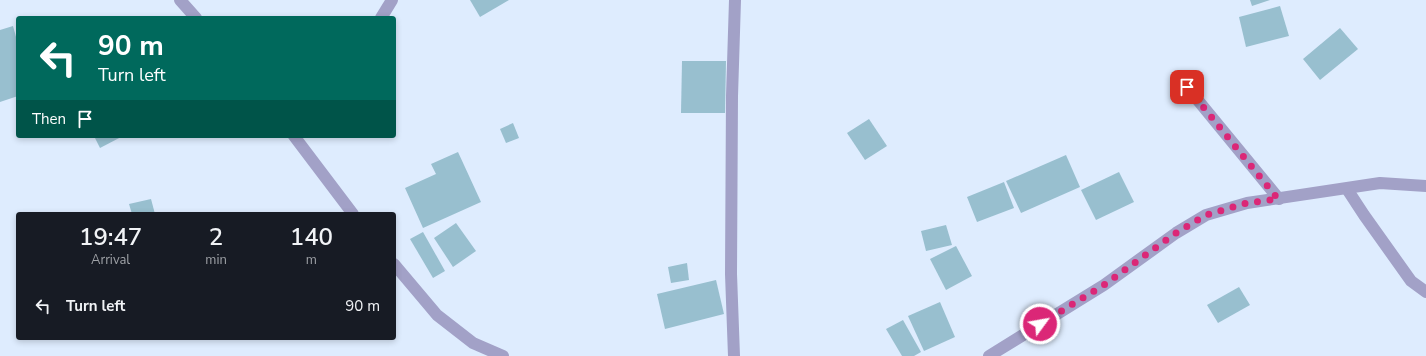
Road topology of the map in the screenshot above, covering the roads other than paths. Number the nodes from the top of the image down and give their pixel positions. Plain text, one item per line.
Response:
1 (180, 0) edge
2 (392, 0) edge
3 (735, 0) edge
4 (194, 16) edge
5 (382, 16) edge
6 (1187, 87) dead end
7 (299, 138) edge
8 (1426, 186) edge
9 (1347, 189) junction
10 (1278, 199) junction
11 (352, 212) edge
12 (396, 266) edge
13 (1426, 292) edge
14 (503, 356) edge
15 (734, 356) edge
16 (989, 356) edge

1 - 4 street
2 - 5 street
3 - 15 street
6 - 10 street
7 - 11 street
8 - 9 street
9 - 10 street
9 - 13 street
10 - 16 street
12 - 14 street

